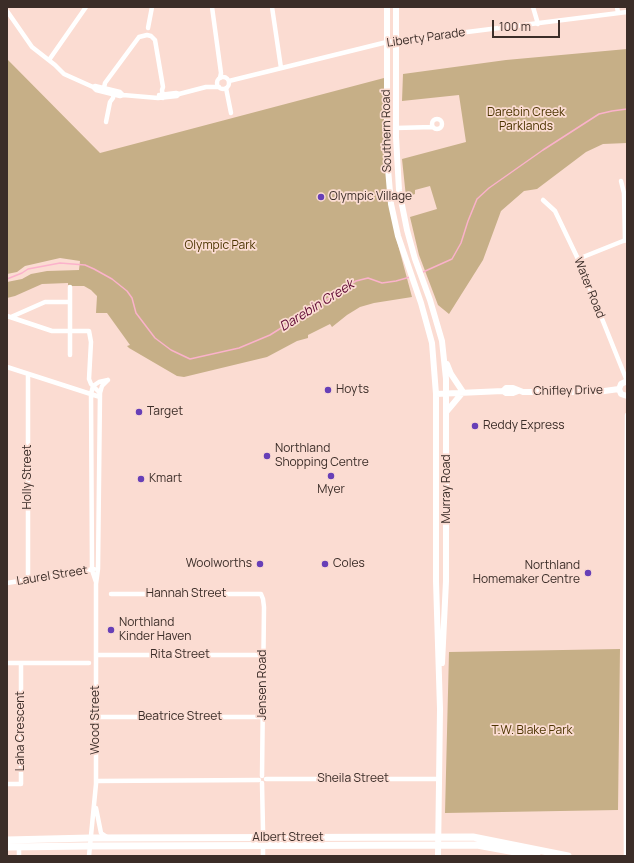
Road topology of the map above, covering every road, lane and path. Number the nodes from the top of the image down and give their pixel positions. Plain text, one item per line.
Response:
1 (86, 7) edge
2 (152, 7) edge
3 (212, 7) edge
4 (272, 7) edge
5 (387, 7) edge
6 (396, 7) edge
7 (533, 7) edge
8 (617, 7) edge
9 (7, 12) edge
10 (627, 12) edge
11 (618, 13) junction
12 (538, 24) junction
13 (148, 28) dead end
14 (387, 42) junction
15 (396, 42) junction
16 (49, 60) junction
17 (281, 68) junction
18 (220, 77) junction
19 (229, 81) junction
20 (93, 87) junction
21 (206, 87) junction
22 (223, 88) junction
23 (110, 91) junction
24 (165, 96) junction
25 (231, 113) dead end
26 (106, 122) dead end
27 (433, 127) dead end
28 (396, 128) junction
29 (621, 181) dead end
30 (543, 200) dead end
31 (626, 240) edge
32 (578, 259) junction
33 (420, 273) joint
34 (412, 276) joint
35 (70, 287) dead end
36 (430, 300) junction
37 (70, 302) junction
38 (421, 303) junction
39 (9, 317) edge
40 (70, 331) junction
41 (70, 355) dead end
42 (444, 356) junction
43 (7, 367) edge
44 (28, 374) junction
45 (627, 381) edge
46 (93, 386) junction
47 (619, 389) junction
48 (463, 392) junction
49 (447, 393) junction
50 (91, 394) junction
51 (436, 394) junction
52 (100, 395) junction
53 (627, 396) edge
54 (447, 410) junction
55 (627, 415) edge
56 (100, 416) junction
57 (91, 421) junction
58 (98, 569) junction
59 (92, 570) junction
60 (28, 580) junction
61 (436, 581) junction
62 (446, 581) junction
63 (7, 583) edge
64 (96, 584) junction
65 (111, 594) dead end
66 (261, 594) joint
67 (96, 655) junction
68 (263, 655) junction
69 (7, 663) edge
70 (89, 663) dead end
71 (21, 664) junction
72 (440, 709) junction
73 (96, 717) junction
74 (263, 717) junction
75 (262, 779) junction
76 (439, 779) junction
77 (96, 781) junction
78 (7, 784) edge
79 (95, 802) junction
80 (438, 837) junction
81 (264, 838) junction
82 (19, 839) junction
83 (109, 839) junction
84 (7, 840) edge
85 (355, 841) junction
86 (89, 842) junction
87 (185, 842) junction
88 (491, 844) junction
89 (438, 845) junction
90 (7, 847) edge
91 (19, 847) junction
92 (19, 856) edge
93 (89, 856) edge
94 (263, 856) edge
95 (438, 856) edge
96 (537, 856) edge
97 (568, 856) edge
98 (626, 856) edge

1 - 16 street
2 - 13 street
3 - 18 street
4 - 17 street
5 - 14 main road, Southern Road
6 - 15 main road, Southern Road
7 - 12 street
8 - 11 street
9 - 16 street
10 - 11 street, Liberty Parade
11 - 12 street, Liberty Parade
12 - 15 street, Liberty Parade
14 - 15 street, Liberty Parade
14 - 17 street, Liberty Parade
14 - 34 main road, Southern Road
15 - 28 main road, Southern Road
16 - 20 street
17 - 19 street, Liberty Parade
18 - 19 street
18 - 21 street
18 - 22 street
19 - 22 street
20 - 23 street
20 - 23 street
21 - 22 street
21 - 24 street
22 - 25 street
23 - 24 street
23 - 24 street
23 - 26 street
27 - 28 street
28 - 33 main road, Southern Road
29 - 31 street
30 - 32 street, Water Road
31 - 32 street
32 - 45 street, Water Road
33 - 36 main road, Murray Road
34 - 38 main road, Murray Road
35 - 37 street
36 - 38 main road
36 - 42 main road, Murray Road
37 - 39 street
37 - 40 street
38 - 51 main road, Murray Road
39 - 40 street
40 - 41 street
40 - 46 street, Wood Street
42 - 48 main road
42 - 49 main road, Murray Road
43 - 44 street
44 - 50 street
44 - 60 street, Holly Street
45 - 47 main road
46 - 50 street, Wood Street
46 - 52 street
46 - 52 street, Wood Street
47 - 48 main road, Chifley Drive
47 - 53 main road
48 - 49 main road, Chifley Drive
48 - 54 main road
49 - 51 main road, Chifley Drive
49 - 54 main road, Murray Road
50 - 52 street
50 - 57 street, Wood Street
51 - 61 main road, Murray Road
52 - 56 street, Wood Street
54 - 62 main road, Murray Road
55 - 98 street
56 - 57 street
56 - 58 street, Wood Street
57 - 59 street, Wood Street
58 - 59 street, Laurel Street
58 - 64 street, Wood Street
59 - 60 street, Laurel Street
59 - 64 street, Wood Street
60 - 63 street, Laurel Street
61 - 62 main road
61 - 72 main road, Murray Road
62 - 72 main road, Murray Road
64 - 67 street, Wood Street
65 - 66 street, Hannah Street
66 - 68 street, Jensen Road
67 - 68 street, Rita Street
67 - 73 street, Wood Street
68 - 74 street, Jensen Road
69 - 71 street
70 - 71 street
71 - 78 street, Laha Crescent
72 - 76 main road, Murray Road
73 - 74 street, Beatrice Street
73 - 77 street, Wood Street
74 - 75 street, Jensen Road
75 - 76 street, Sheila Street
75 - 77 street, Sheila Street
75 - 81 street, Jensen Road
76 - 80 main road, Murray Road
77 - 79 street, Wood Street
79 - 83 street
79 - 86 street, Wood Street
80 - 85 highway, Albert Street
80 - 88 highway, Albert Street
80 - 89 main road, Murray Road
81 - 85 highway, Albert Street
81 - 87 highway, Albert Street
81 - 94 street, Jensen Road
82 - 84 highway, Albert Street
82 - 86 highway, Albert Street
82 - 91 street
83 - 86 highway, Albert Street
83 - 87 highway, Albert Street
85 - 89 highway, Albert Street
86 - 87 highway, Albert Street
86 - 91 highway, Albert Street
86 - 93 street, Wood Street
88 - 89 highway, Albert Street
88 - 96 highway, Albert Street
88 - 97 highway, Albert Street
89 - 95 main road, Murray Road
90 - 91 highway, Albert Street
91 - 92 street

